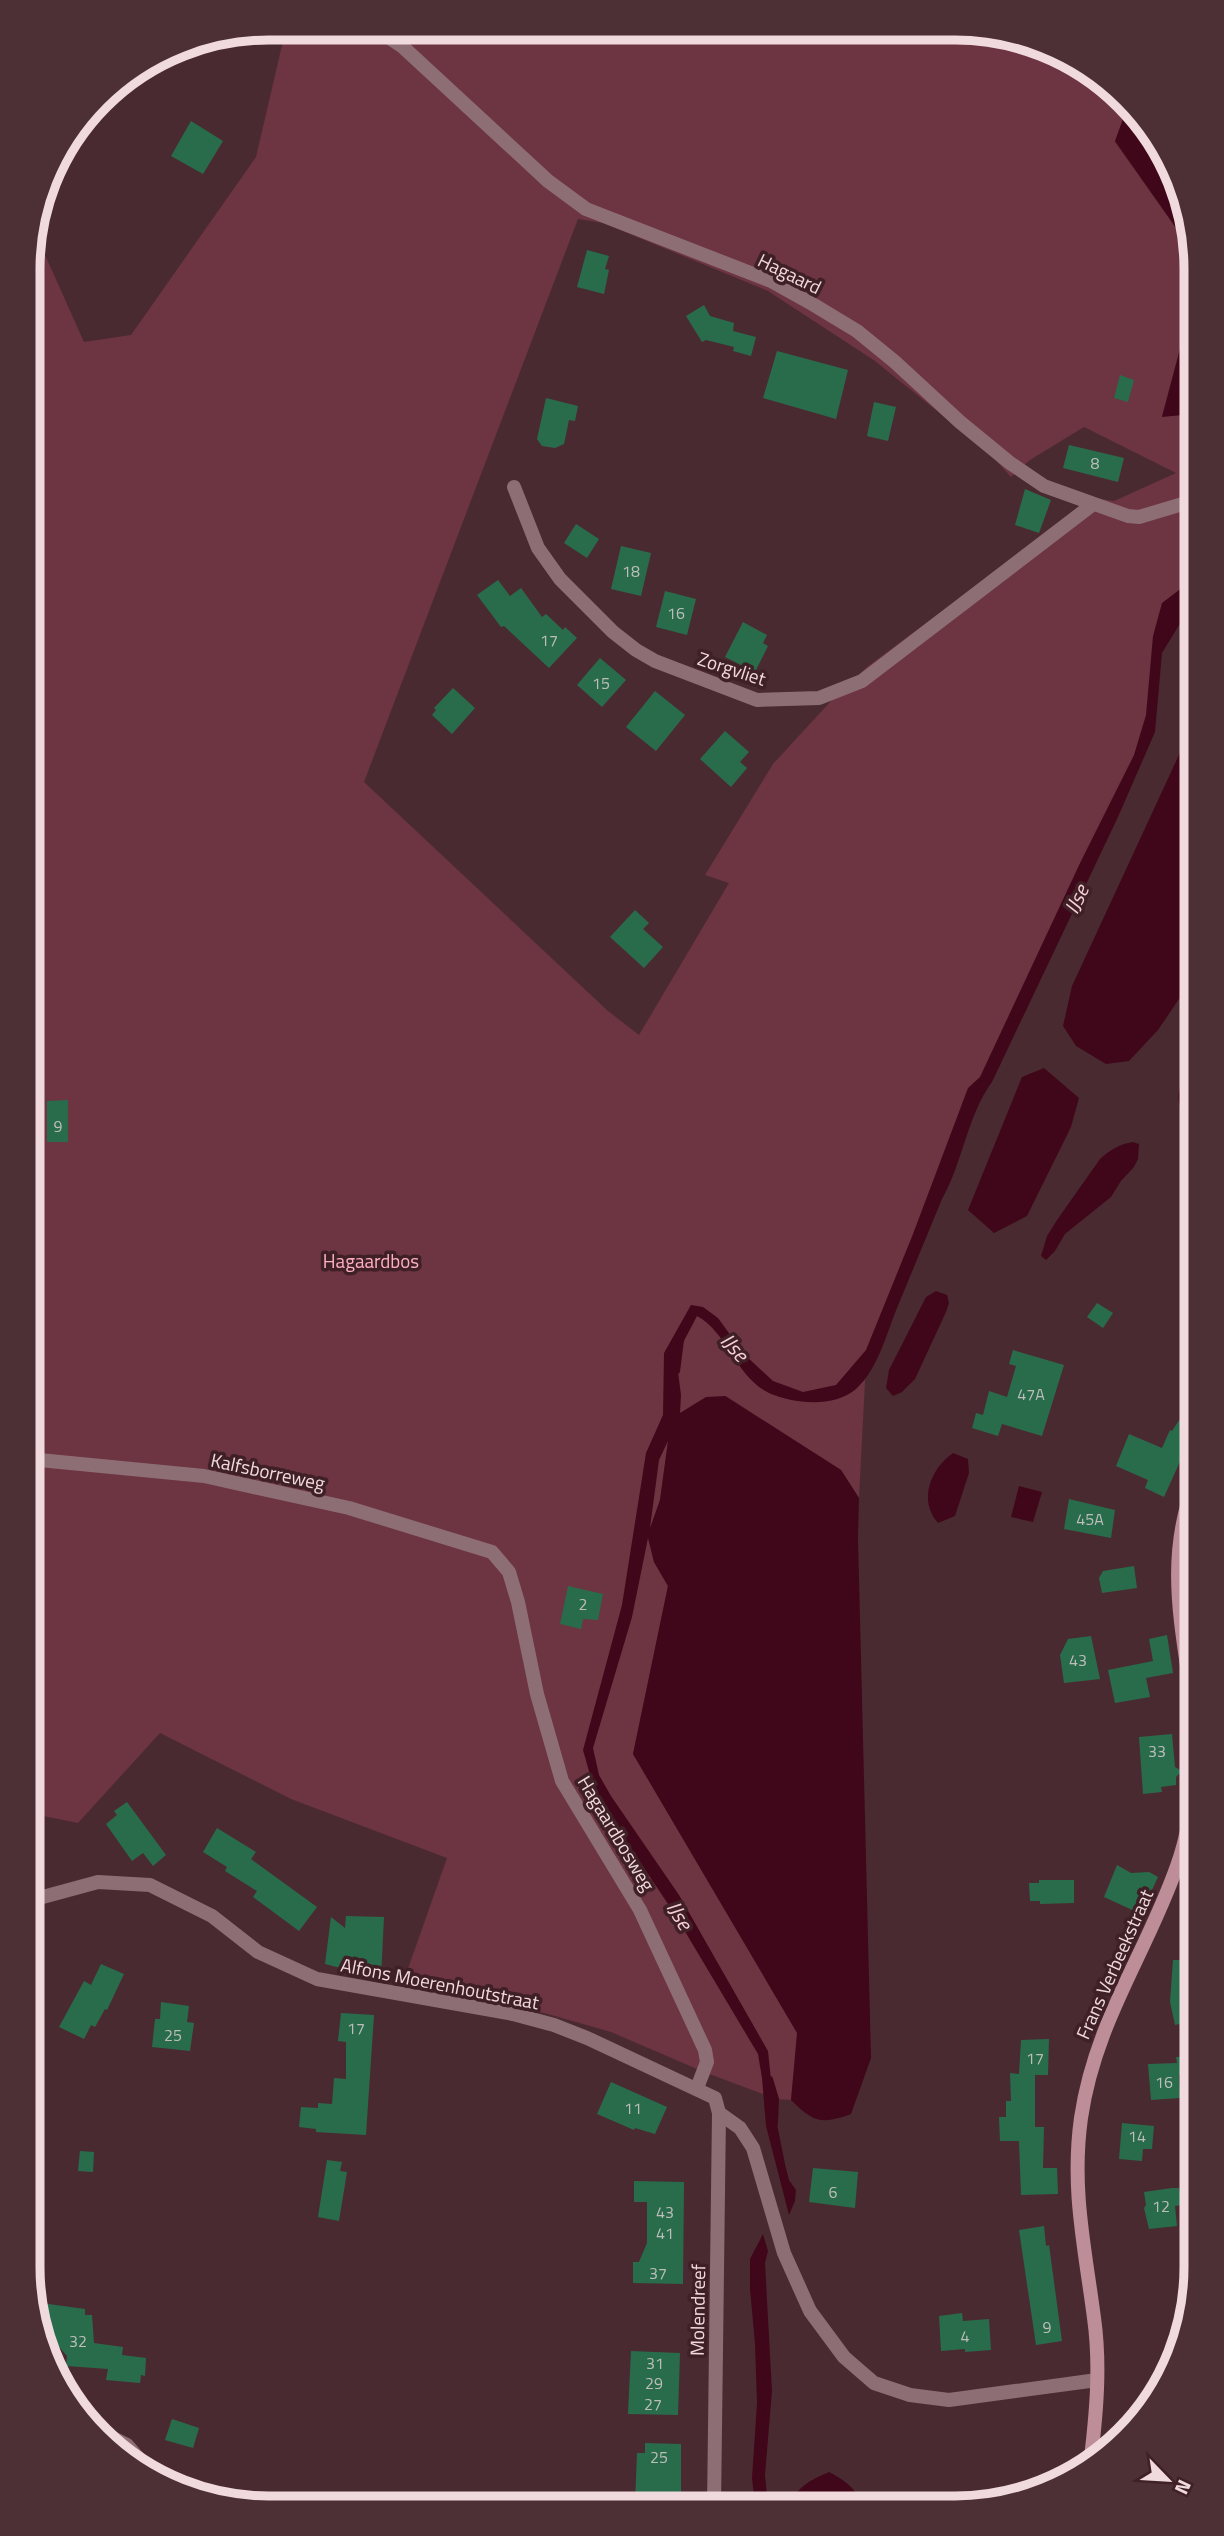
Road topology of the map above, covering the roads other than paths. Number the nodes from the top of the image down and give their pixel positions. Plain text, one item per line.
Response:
1 (394, 41) edge
2 (514, 487) dead end
3 (1184, 504) edge
4 (1091, 505) junction
5 (40, 1460) edge
6 (1183, 1518) edge
7 (492, 1552) joint
8 (1183, 1640) edge
9 (1183, 1846) edge
10 (40, 1898) edge
11 (697, 2088) junction
12 (719, 2112) junction
13 (1097, 2380) junction
14 (1091, 2450) edge
15 (715, 2496) edge

1 - 4 street, Hagaard
2 - 4 street, Zorgvliet
3 - 4 street, Hagaard
5 - 7 street, Kalfsborreweg
6 - 8 main road
7 - 11 street, Hagaardbosweg
9 - 13 main road, Frans Verbeekstraat
10 - 11 street, Alfons Moerenhoutstraat
11 - 12 street, Alfons Moerenhoutstraat
12 - 13 street, Alfons Moerenhoutstraat
12 - 15 street, Molendreef
13 - 14 main road, Frans Verbeekstraat

